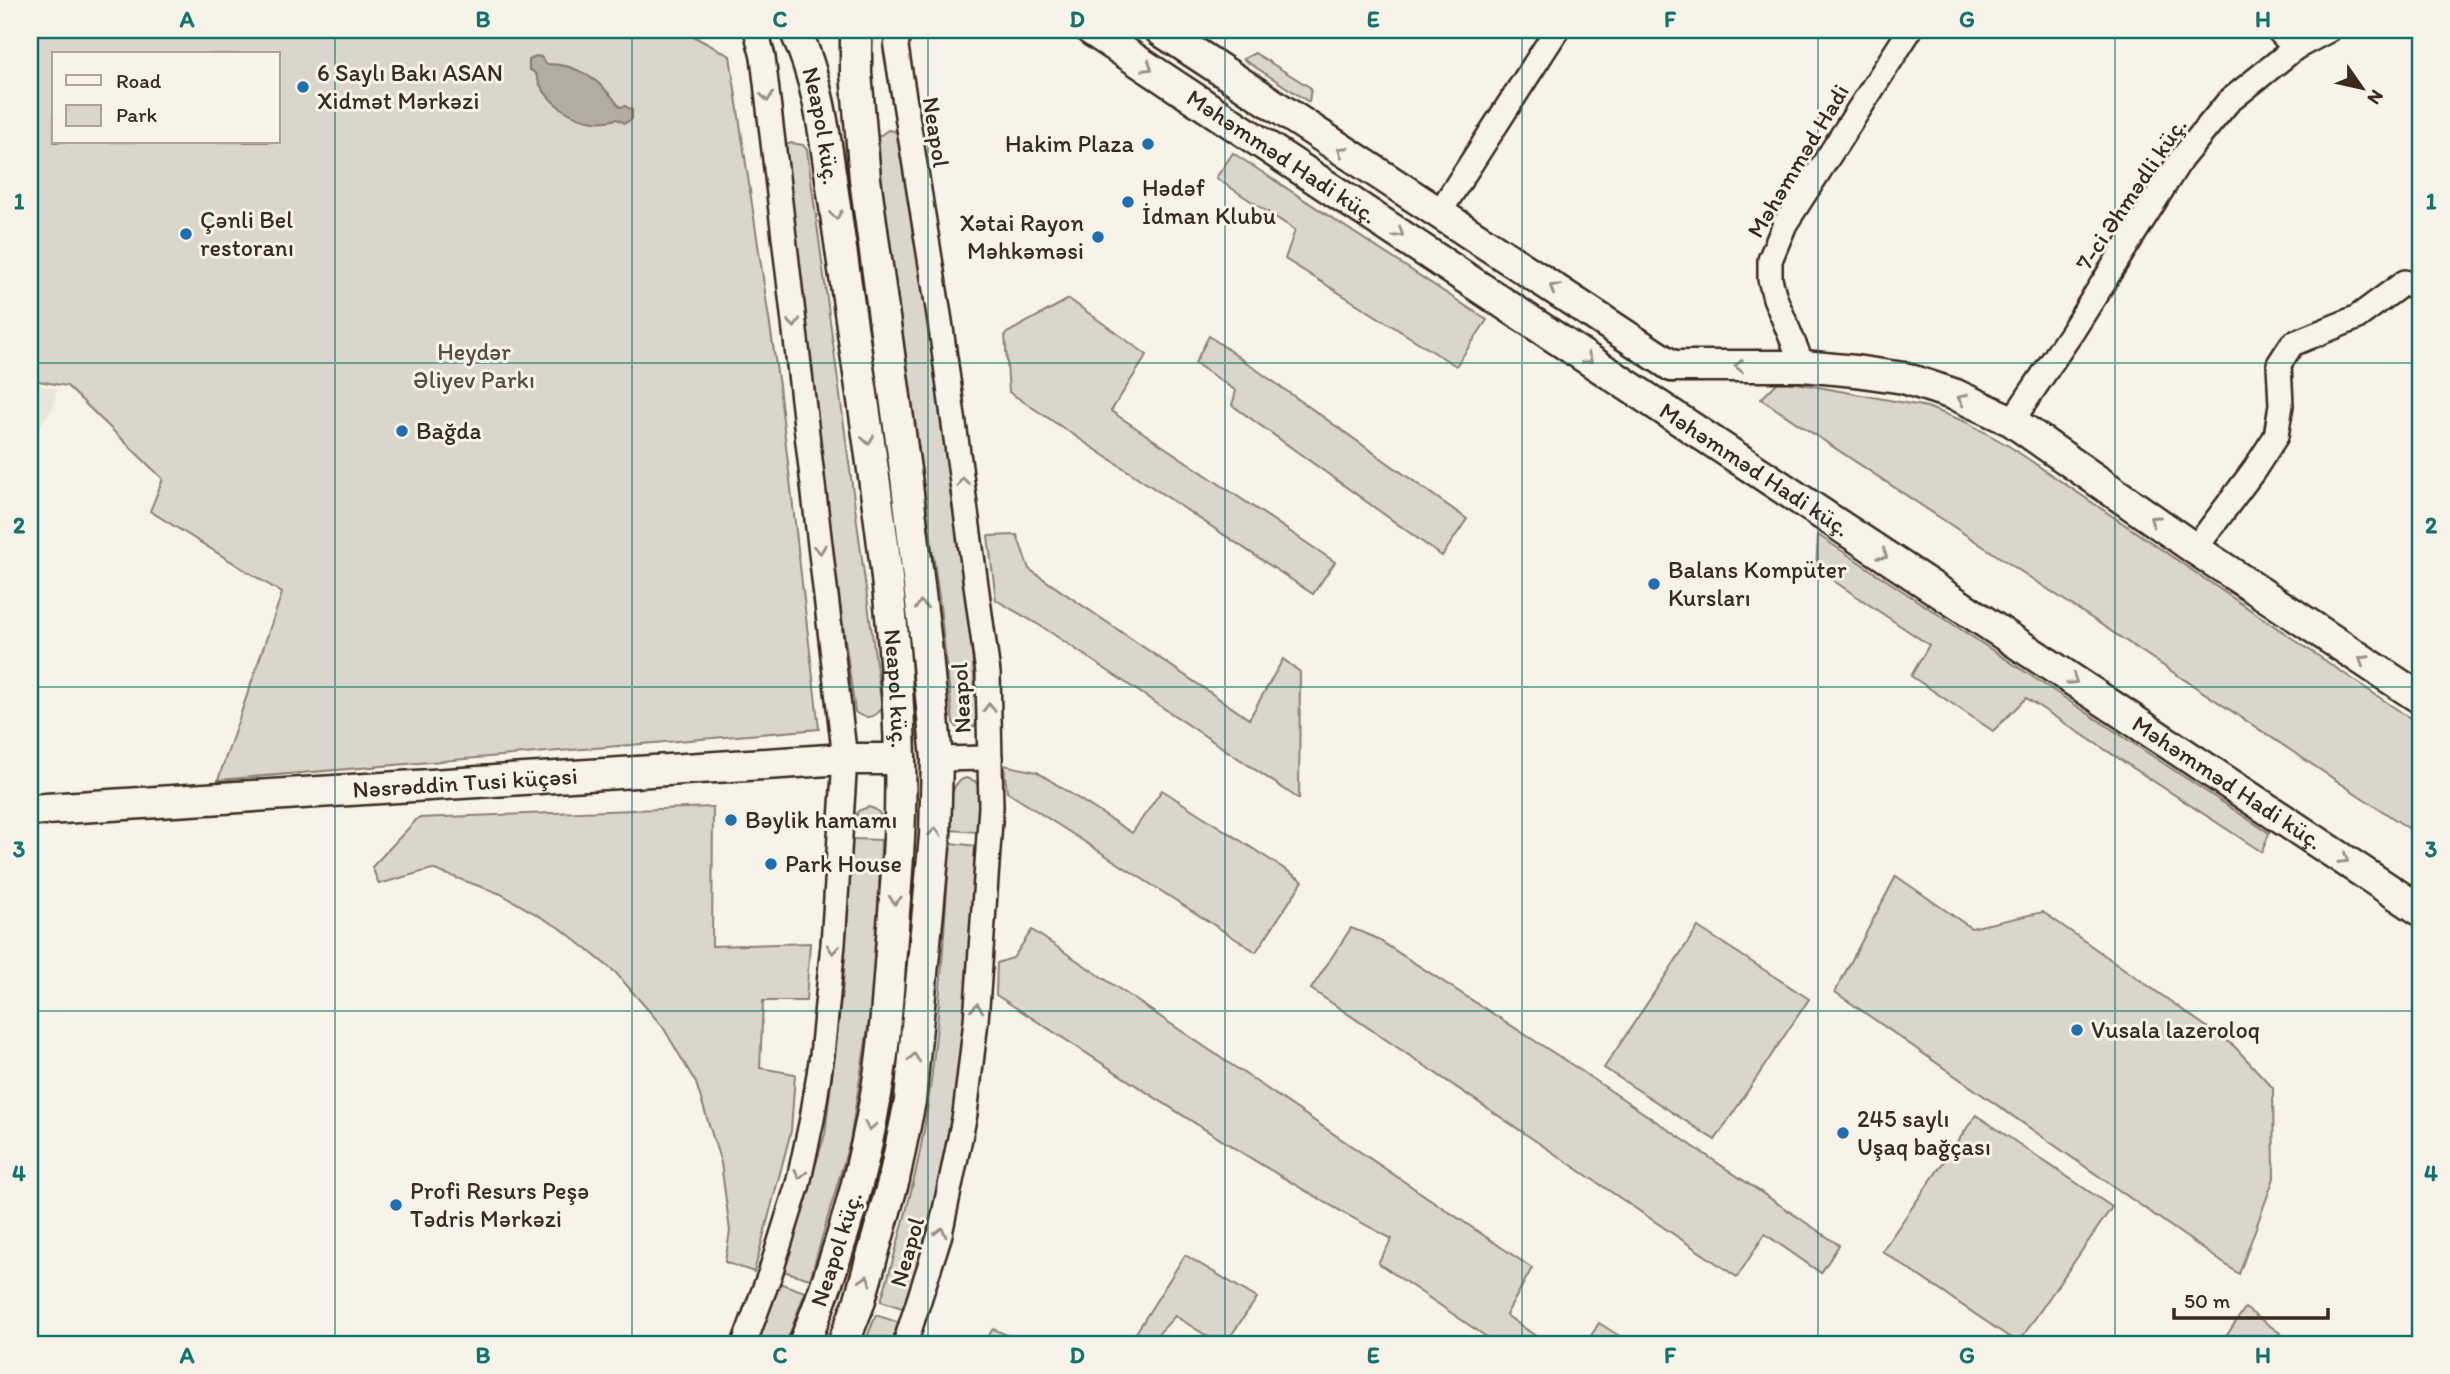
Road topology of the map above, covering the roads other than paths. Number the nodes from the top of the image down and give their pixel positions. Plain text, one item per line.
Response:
1 (756, 30) edge
2 (795, 30) edge
3 (856, 30) edge
4 (1091, 30) edge
5 (1160, 30) edge
6 (1557, 30) edge
7 (1910, 30) edge
8 (2278, 30) edge
9 (2329, 30) edge
10 (897, 38) edge
11 (2295, 48) junction
12 (1439, 213) junction
13 (2405, 282) dead end
14 (1672, 366) junction
15 (1803, 366) junction
16 (1649, 399) junction
17 (2011, 421) junction
18 (2195, 549) junction
19 (2420, 698) edge
20 (990, 758) junction
21 (845, 759) junction
22 (901, 759) junction
23 (937, 759) junction
24 (30, 810) edge
25 (2420, 910) edge
26 (744, 1344) edge
27 (804, 1344) edge
28 (843, 1344) edge
29 (905, 1344) edge

1 -> 21 street
2 -> 22 main road, Neapol küç.
23 -> 3 main road, Neapol küç.
4 -> 16 main road, Məhəmməd Hadi küç.
12 -> 5 main road, Məhəmməd Hadi küç.
6 - 12 street
7 - 15 street, Məhəmməd Hadi
8 - 11 street
9 - 11 street, 7-ci Əhmədli küç.
20 -> 10 street, Neapol
11 - 17 street, 7-ci Əhmədli küç.
14 -> 12 main road, Məhəmməd Hadi küç.
13 - 18 street
15 -> 14 main road
14 - 16 main road
17 -> 15 main road
16 -> 25 main road, Məhəmməd Hadi küç.
18 -> 17 main road
19 -> 18 main road
20 - 23 street
29 -> 20 street, Neapol
21 - 22 main road, Nəsrəddin Tusi küçəsi
21 - 24 main road, Nəsrəddin Tusi küçəsi
21 -> 26 street
22 -> 27 main road, Neapol küç.
28 -> 23 main road, Neapol küç.

